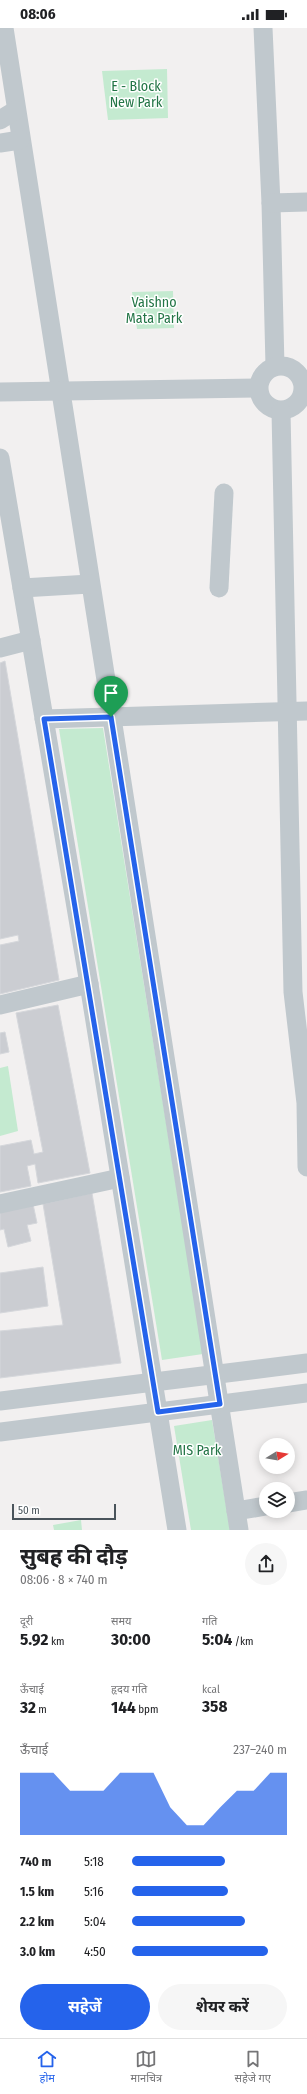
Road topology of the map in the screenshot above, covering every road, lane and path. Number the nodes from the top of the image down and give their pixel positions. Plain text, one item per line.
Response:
1 (4, 28) edge
2 (263, 28) edge
3 (16, 110) junction
4 (0, 120) edge
5 (20, 140) junction
6 (0, 143) edge
7 (307, 202) edge
8 (271, 203) junction
9 (275, 366) junction
10 (258, 388) junction
11 (305, 388) edge
12 (60, 391) junction
13 (0, 392) edge
14 (281, 411) junction
15 (0, 458) edge
16 (224, 493) dead end
17 (90, 584) junction
18 (22, 588) junction
19 (220, 588) dead end
20 (31, 640) junction
21 (0, 648) edge
22 (307, 711) edge
23 (287, 712) junction
24 (111, 717) junction
25 (44, 719) junction
26 (89, 984) junction
27 (0, 1004) edge
28 (307, 1167) edge
29 (120, 1178) junction
30 (0, 1204) edge
31 (307, 1362) edge
32 (215, 1374) junction
33 (153, 1382) junction
34 (307, 1393) edge
35 (0, 1402) edge
36 (220, 1404) junction
37 (158, 1412) junction
38 (0, 1432) edge
39 (307, 1500) edge
40 (295, 1502) edge
41 (259, 1507) edge
42 (236, 1511) junction
43 (177, 1530) edge
44 (239, 1530) edge

1 - 3 street
2 - 8 street
3 - 4 street
3 - 5 street
5 - 6 street
5 - 12 street
7 - 8 street
8 - 9 street
9 - 10 street
9 - 11 street
10 - 12 street
10 - 14 street
11 - 14 street
12 - 13 street
12 - 17 street
14 - 23 street
15 - 18 street
16 - 19 street
17 - 18 street
17 - 24 street
18 - 20 street
20 - 21 street
20 - 25 street
22 - 23 street
23 - 24 street
23 - 28 street
24 - 25 street
24 - 32 street
25 - 26 street
26 - 27 street
26 - 29 street
29 - 30 street
29 - 33 street
31 - 32 street
32 - 33 street
32 - 36 street
33 - 35 street
33 - 37 street
34 - 36 street
36 - 37 street
36 - 42 street
37 - 38 street
37 - 43 street
39 - 40 street
41 - 42 street
42 - 44 street

